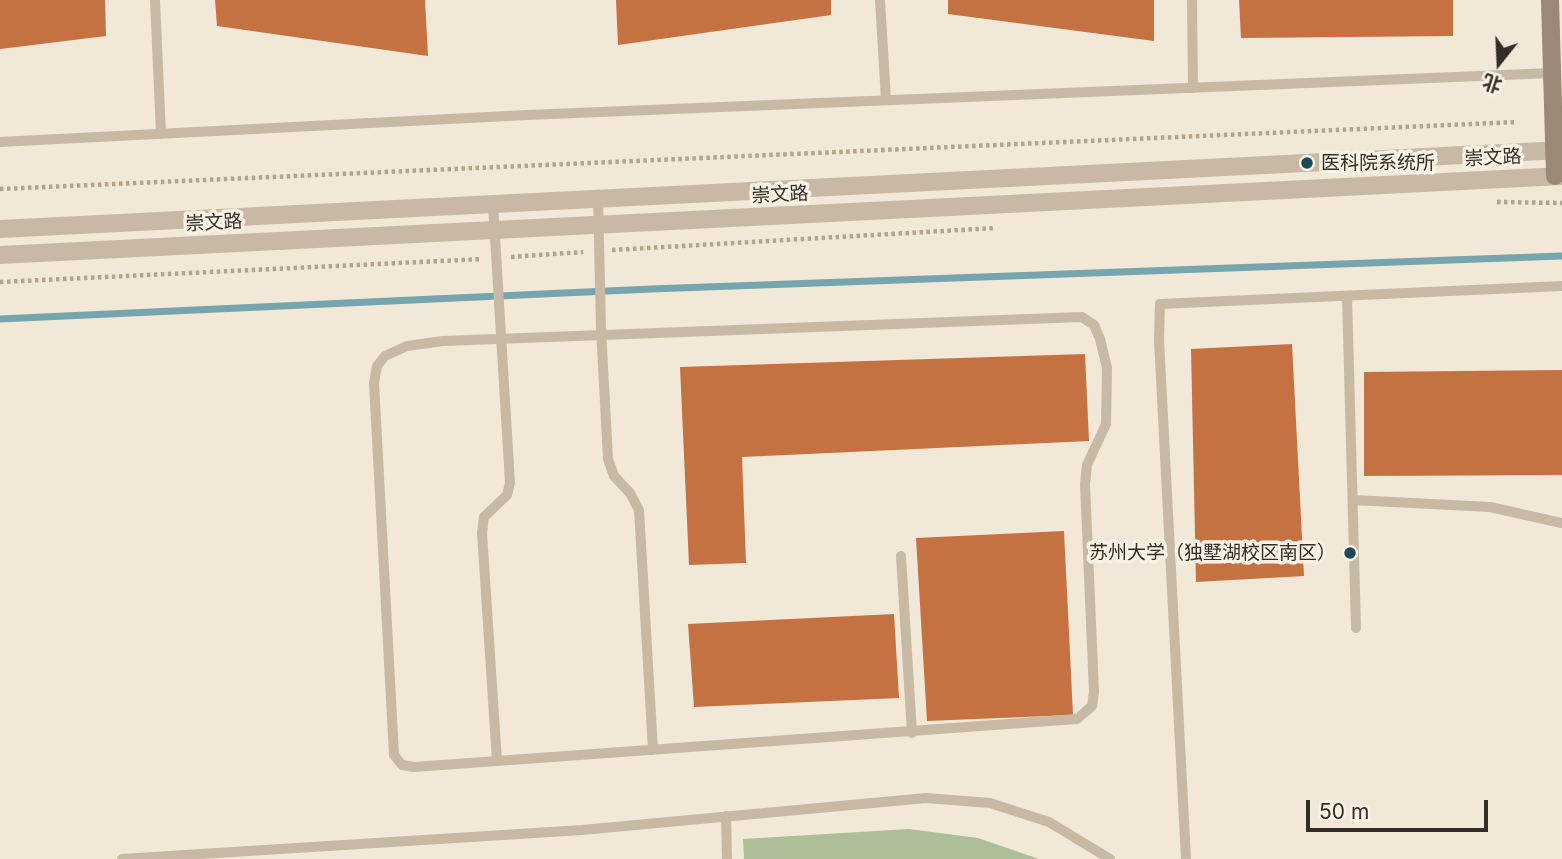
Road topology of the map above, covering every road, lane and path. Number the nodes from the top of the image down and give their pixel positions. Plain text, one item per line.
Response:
1 (155, 0) edge
2 (880, 0) edge
3 (1192, 0) edge
4 (1550, 0) edge
5 (1552, 73) junction
6 (1193, 88) junction
7 (886, 100) junction
8 (1517, 122) dead end
9 (161, 134) junction
10 (0, 142) edge
11 (1558, 150) edge
12 (1559, 176) edge
13 (0, 189) edge
14 (598, 199) junction
15 (1494, 202) dead end
16 (1562, 203) edge
17 (494, 205) junction
18 (599, 225) junction
19 (997, 228) dead end
20 (0, 229) edge
21 (495, 231) junction
22 (599, 250) junction
23 (0, 255) edge
24 (497, 258) junction
25 (0, 282) edge
26 (1562, 286) edge
27 (1347, 296) junction
28 (601, 336) junction
29 (501, 338) junction
30 (1353, 500) junction
31 (1562, 523) edge
32 (901, 556) dead end
33 (1356, 628) dead end
34 (912, 733) junction
35 (653, 750) junction
36 (497, 761) junction
37 (726, 816) junction
38 (144, 858) edge
39 (122, 859) edge
40 (727, 859) edge
41 (1110, 859) edge
42 (1185, 859) edge

1 - 9 lane
2 - 7 lane
3 - 6 lane
4 - 5 main road
5 - 6 lane
5 - 11 main road
6 - 7 lane
7 - 9 lane
8 - 13 path
9 - 10 lane
11 - 12 main road
11 - 14 street, 崇文路
12 - 18 street, 崇文路
14 - 17 street, 崇文路
14 - 18 lane
15 - 16 path
17 - 20 street, 崇文路
17 - 21 lane
18 - 21 street, 崇文路
18 - 22 lane
19 - 22 path
21 - 23 street, 崇文路
21 - 24 lane
22 - 24 path
22 - 28 lane
24 - 25 path
24 - 29 lane
26 - 27 lane
27 - 30 lane
27 - 42 lane
28 - 29 lane
28 - 34 lane
28 - 35 lane
29 - 36 lane
29 - 36 lane
30 - 31 lane
30 - 33 lane
32 - 34 lane
34 - 35 lane
35 - 36 lane
37 - 38 lane
37 - 40 lane
37 - 41 lane
38 - 39 lane

